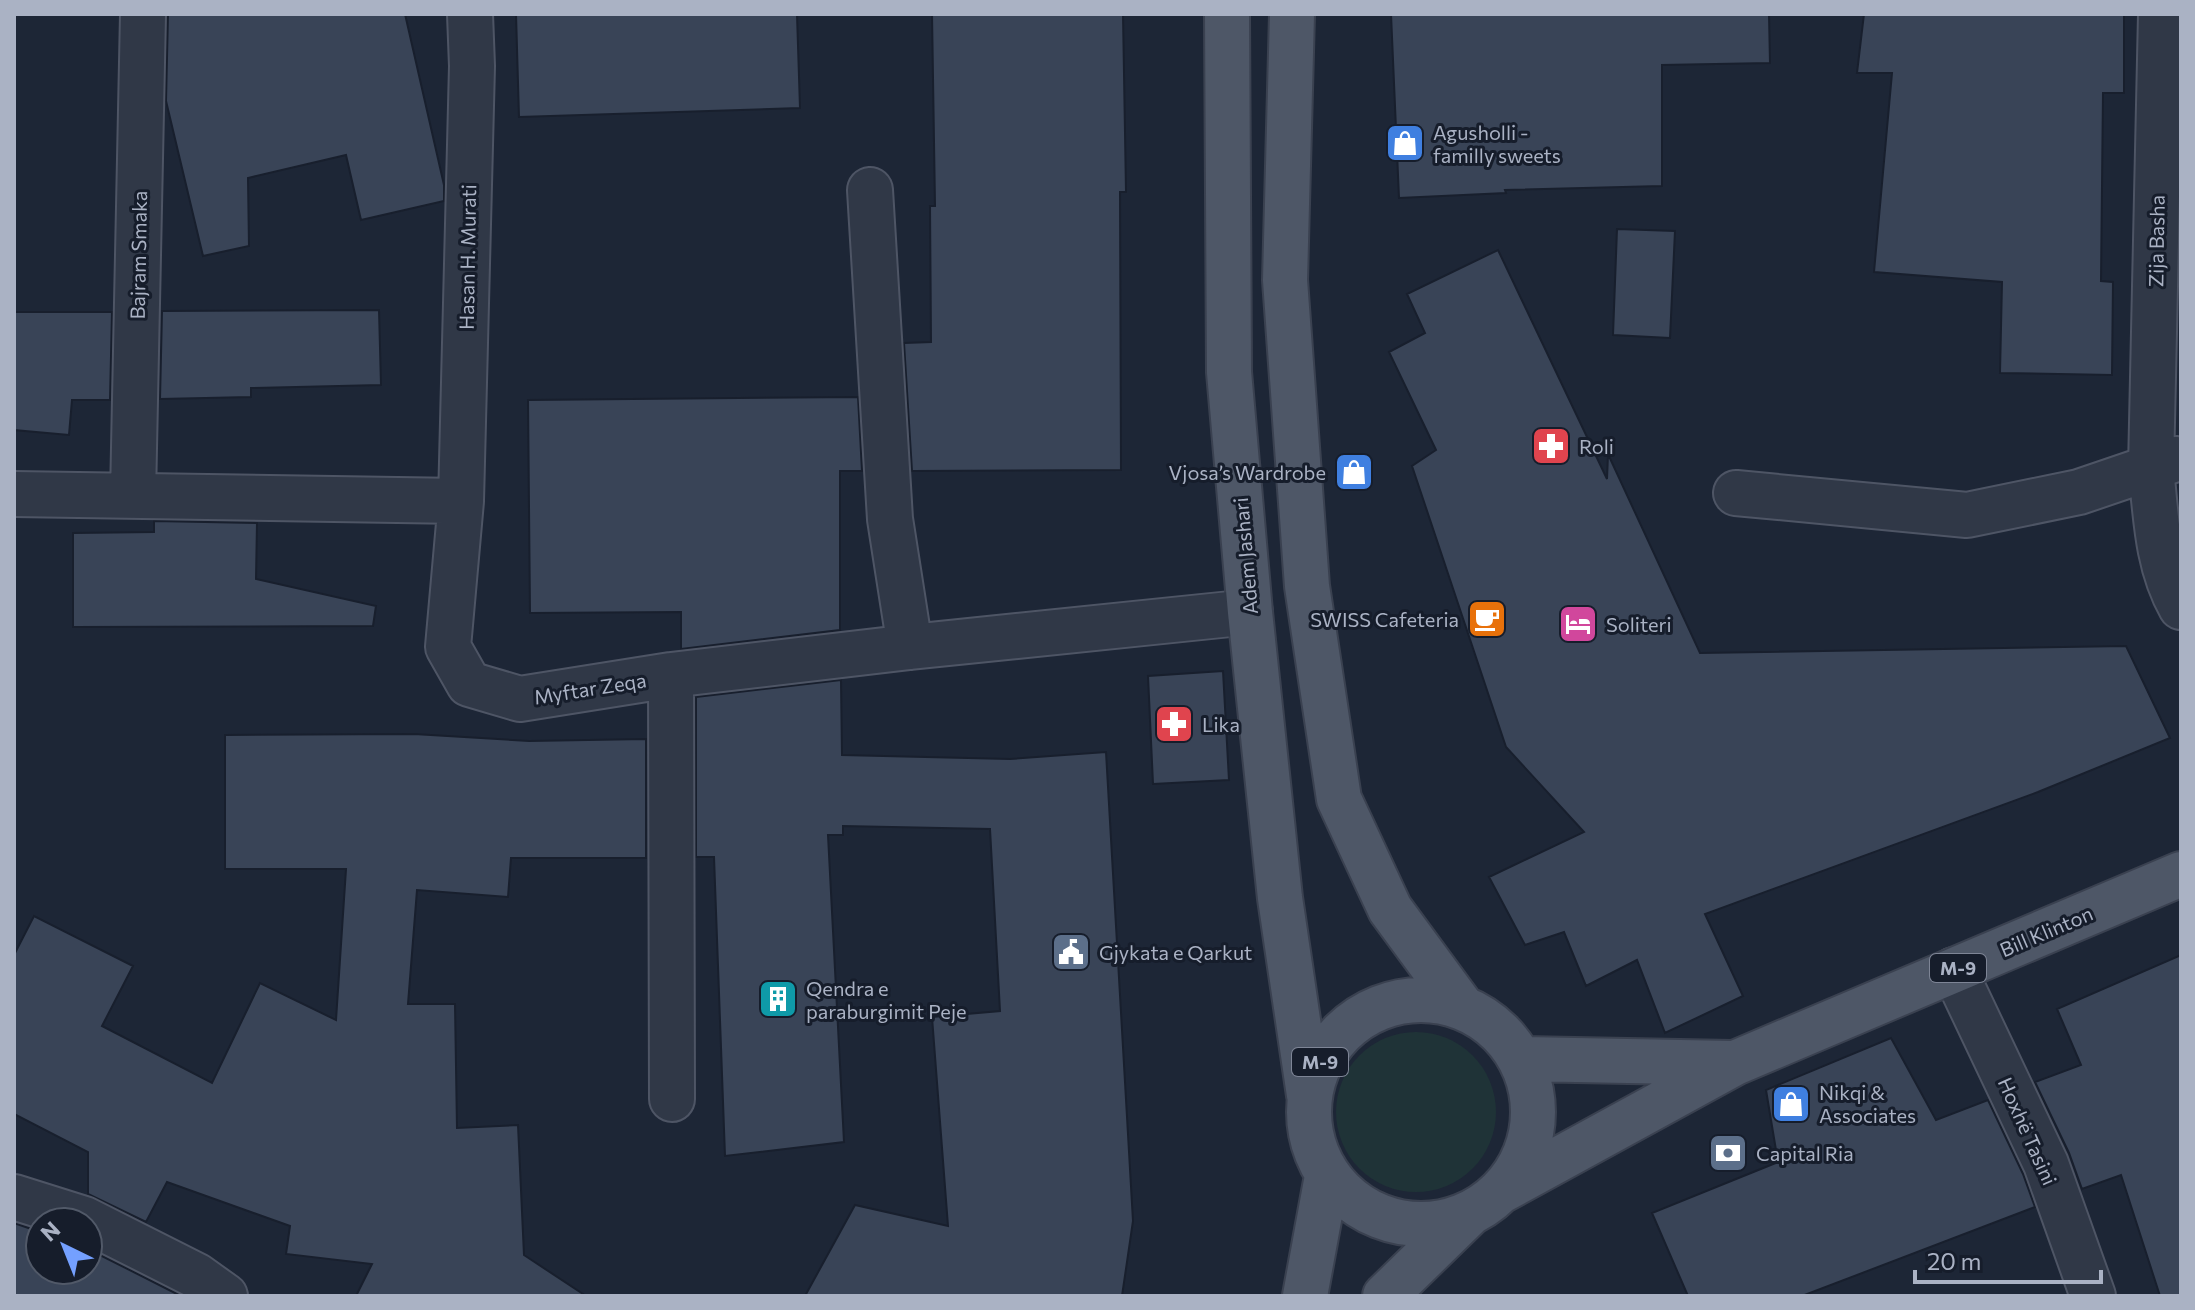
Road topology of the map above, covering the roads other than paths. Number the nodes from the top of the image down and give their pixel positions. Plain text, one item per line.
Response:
1 (143, 14) edge
2 (470, 14) edge
3 (1227, 14) edge
4 (1292, 14) edge
5 (2161, 14) edge
6 (870, 190) dead end
7 (2166, 463) edge
8 (1736, 493) dead end
9 (14, 494) edge
10 (133, 496) junction
11 (461, 501) junction
12 (2181, 607) edge
13 (1250, 612) junction
14 (910, 647) junction
15 (671, 675) junction
16 (2181, 874) edge
17 (1954, 970) junction
18 (1462, 1007) junction
19 (1520, 1059) junction
20 (1735, 1063) junction
21 (1309, 1095) junction
22 (672, 1099) dead end
23 (1327, 1176) junction
24 (14, 1197) edge
25 (1485, 1202) junction
26 (225, 1296) edge
27 (1305, 1296) edge
28 (1385, 1296) edge
29 (2093, 1296) edge

1 - 10 street, Bajram Smaka
2 - 11 street, Hasan H. Murati
3 - 13 main road, Adem Jashari
4 - 18 main road
5 - 7 street, Zija Basha
6 - 14 street
7 - 8 street
7 - 12 street, Zija Basha
9 - 10 street
10 - 11 street
11 - 15 street, Myftar Zeqa
13 - 14 street, Myftar Zeqa
13 - 21 main road, Adem Jashari
14 - 15 street, Myftar Zeqa
15 - 22 street
16 - 17 main road, Bill Klinton / M-9
17 - 20 main road, Bill Klinton / M-9
17 - 29 street, Hoxhë Tasini
18 - 19 main road, M-9
18 - 21 main road, M-9
19 - 20 main road, Bill Klinton / M-9
19 - 25 main road, M-9
20 - 25 main road, Bill Klinton / M-9
21 - 23 main road, M-9
23 - 25 main road, M-9
23 - 27 main road
24 - 26 street
25 - 28 main road, M-9

